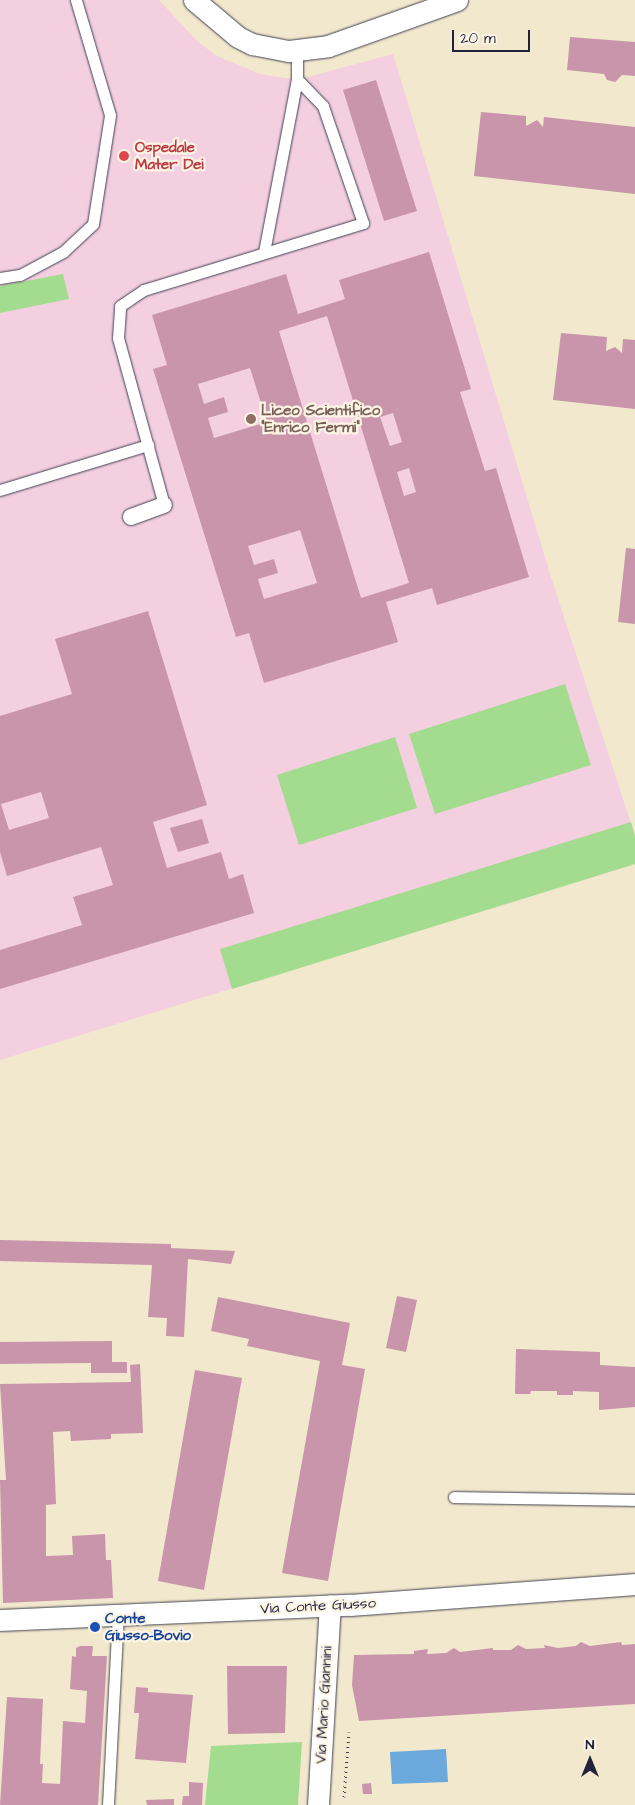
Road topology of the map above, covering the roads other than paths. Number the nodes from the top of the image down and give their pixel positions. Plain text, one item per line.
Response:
1 (76, 0) edge
2 (194, 0) edge
3 (457, 0) edge
4 (297, 50) junction
5 (297, 79) junction
6 (264, 252) junction
7 (0, 278) edge
8 (148, 445) junction
9 (0, 490) edge
10 (164, 505) joint
11 (131, 517) dead end
12 (454, 1497) dead end
13 (635, 1500) edge
14 (635, 1584) edge
15 (330, 1605) junction
16 (118, 1615) junction
17 (0, 1620) edge
18 (108, 1805) edge
19 (318, 1805) edge

1 - 7 lane
2 - 4 street
3 - 4 street
4 - 5 lane
5 - 6 lane
5 - 6 lane
6 - 8 lane
8 - 9 lane
8 - 10 lane
10 - 11 street
12 - 13 lane
14 - 15 street, Via Conte Giusso
15 - 16 street, Via Conte Giusso
15 - 19 street, Via Mario Giannini
16 - 17 street, Via Conte Giusso
16 - 18 lane

